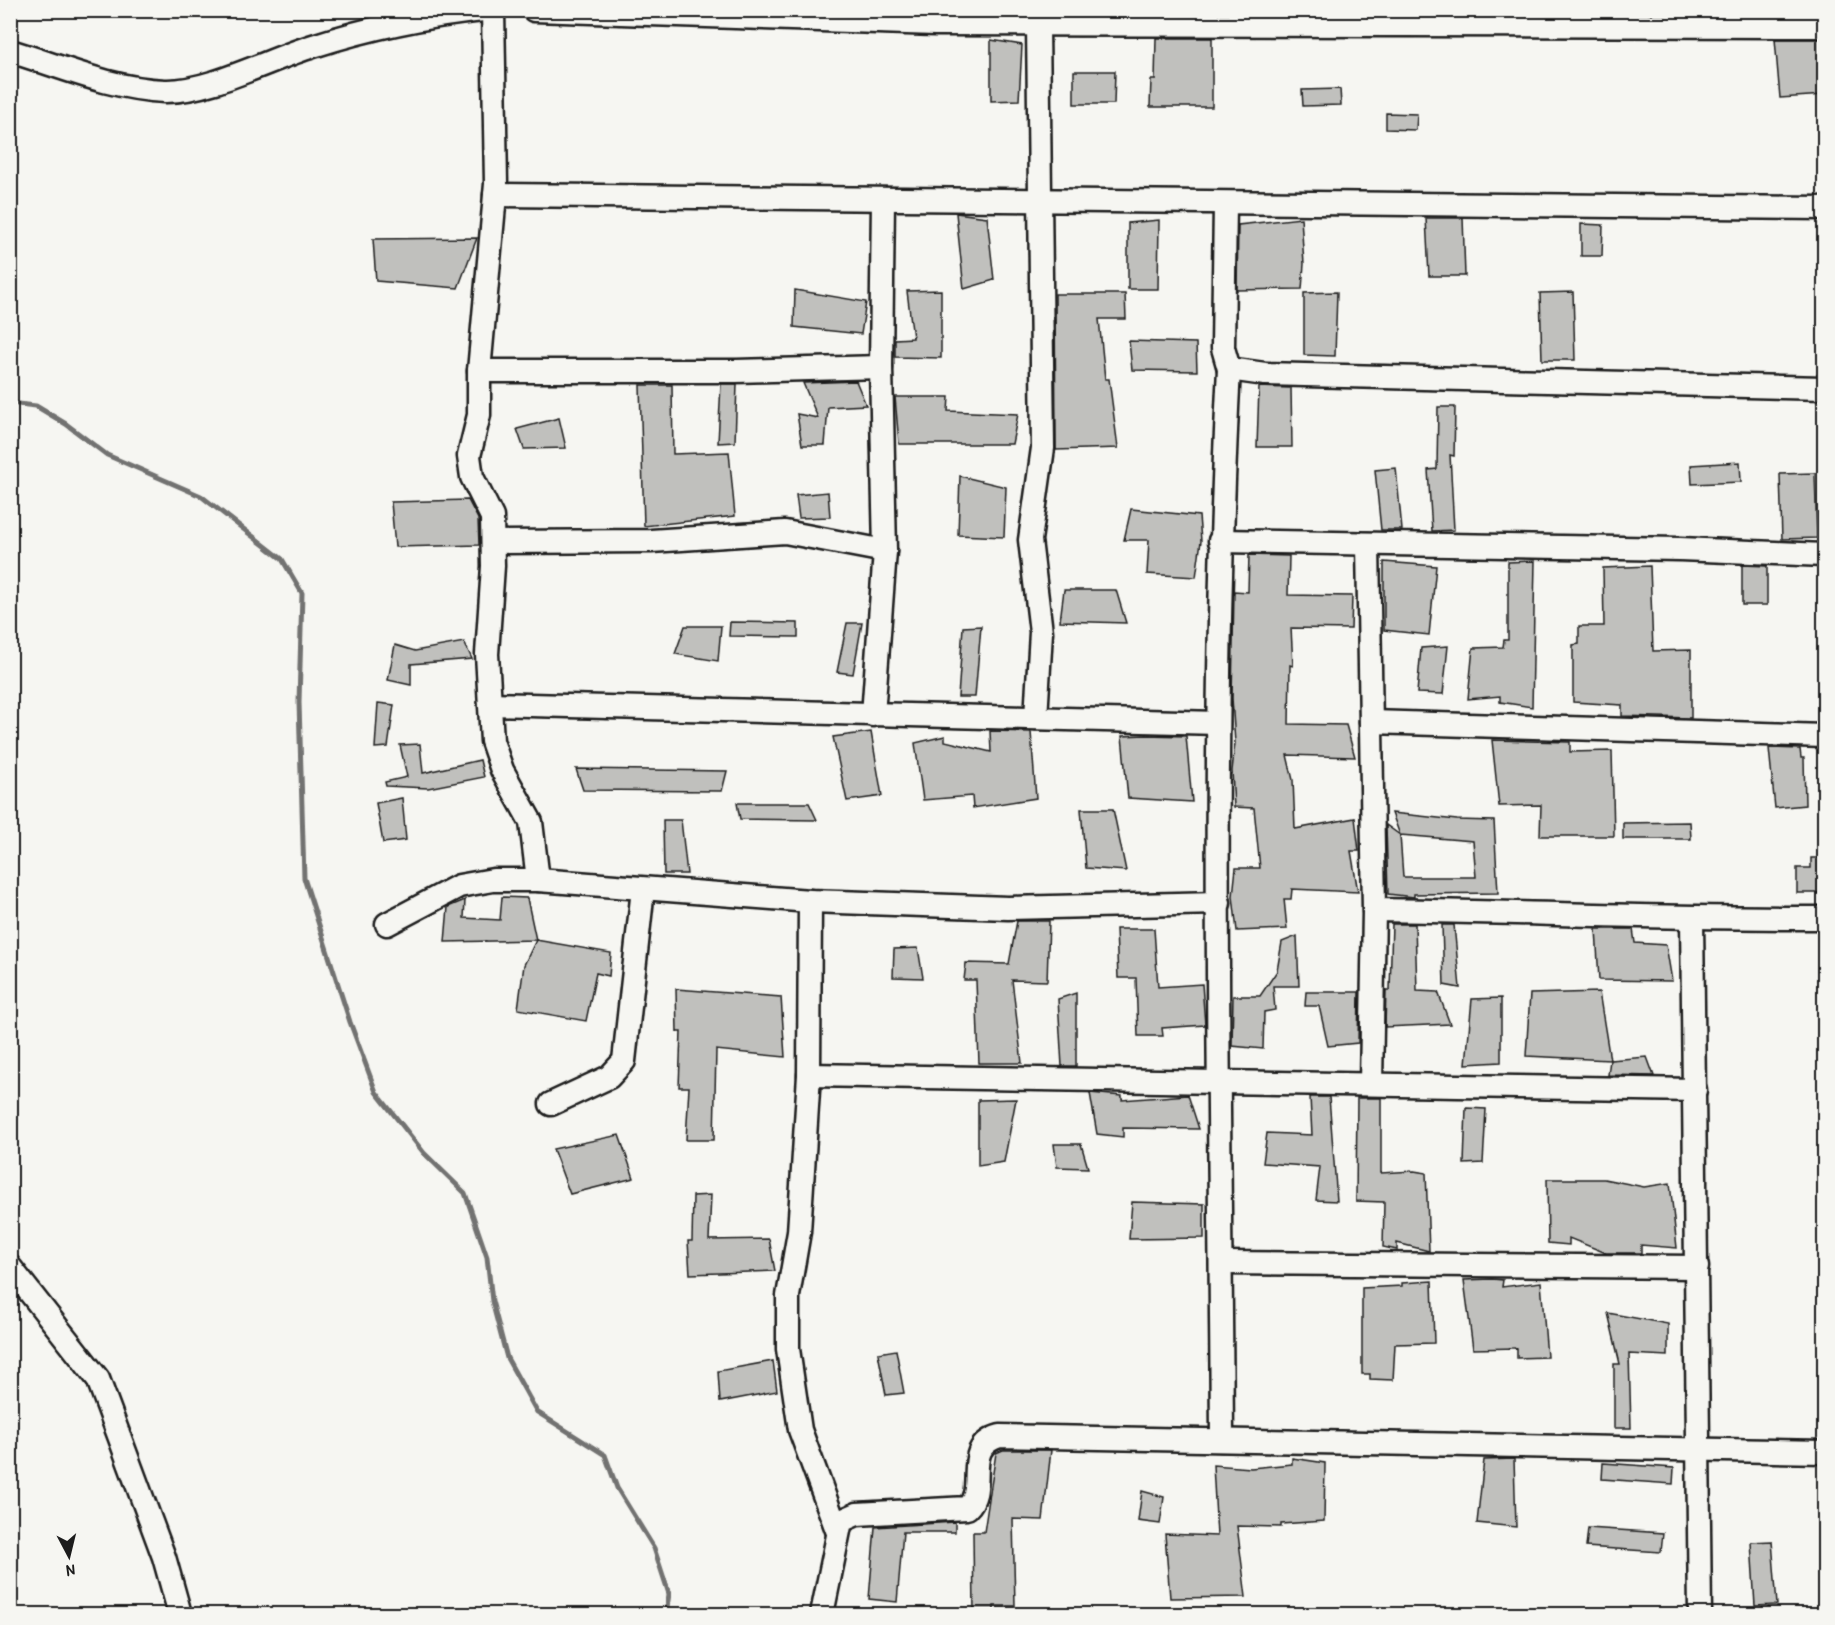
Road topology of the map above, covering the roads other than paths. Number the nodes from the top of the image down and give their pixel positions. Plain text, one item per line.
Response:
1 (483, 10) edge
2 (493, 10) edge
3 (534, 10) edge
4 (1215, 18) edge
5 (1372, 18) edge
6 (1038, 24) junction
7 (1824, 26) edge
8 (10, 51) edge
9 (495, 195) junction
10 (882, 200) junction
11 (1041, 201) junction
12 (1225, 204) junction
13 (1824, 208) edge
14 (881, 367) junction
15 (1229, 369) junction
16 (479, 371) junction
17 (1824, 388) edge
18 (1220, 541) junction
19 (493, 542) junction
20 (1368, 544) junction
21 (885, 551) junction
22 (1824, 555) edge
23 (490, 704) junction
24 (873, 715) junction
25 (1036, 718) junction
26 (1371, 722) junction
27 (1218, 723) junction
28 (1824, 735) edge
29 (538, 880) junction
30 (643, 889) junction
31 (810, 901) junction
32 (1219, 903) junction
33 (1374, 910) junction
34 (1824, 918) edge
35 (1692, 919) junction
36 (387, 924) dead end
37 (808, 1075) junction
38 (1220, 1081) junction
39 (1371, 1084) junction
40 (1695, 1090) junction
41 (551, 1104) dead end
42 (1221, 1263) junction
43 (10, 1267) edge
44 (1697, 1267) junction
45 (1222, 1440) junction
46 (1700, 1448) junction
47 (1824, 1452) edge
48 (837, 1530) junction
49 (180, 1614) edge
50 (822, 1614) edge
51 (1700, 1614) edge

1 - 8 street
2 - 9 street
3 - 6 street
4 - 5 street
4 - 6 street
5 - 7 street
6 - 11 street
9 - 10 street
9 - 16 street
10 - 11 street
10 - 14 street
11 - 12 street
11 - 25 street
12 - 13 street
12 - 15 street
14 - 16 street
14 - 21 street
15 - 17 street
15 - 18 street
16 - 19 street
18 - 20 street
18 - 27 street
19 - 21 street
19 - 23 street
20 - 22 street
20 - 26 street
21 - 24 street
23 - 24 street
23 - 29 street
24 - 25 street
25 - 27 street
26 - 28 street
26 - 33 street
27 - 32 street
29 - 30 street
29 - 36 street
30 - 31 street
30 - 41 street
31 - 32 street
31 - 37 street
32 - 38 street
33 - 35 street
33 - 39 street
34 - 35 street
35 - 40 street
37 - 38 street
37 - 48 street
38 - 39 street
38 - 42 street
39 - 40 street
40 - 44 street
42 - 44 street
42 - 45 street
43 - 49 street
44 - 46 street
45 - 46 street
45 - 48 street
46 - 47 street
46 - 51 street
48 - 50 street

